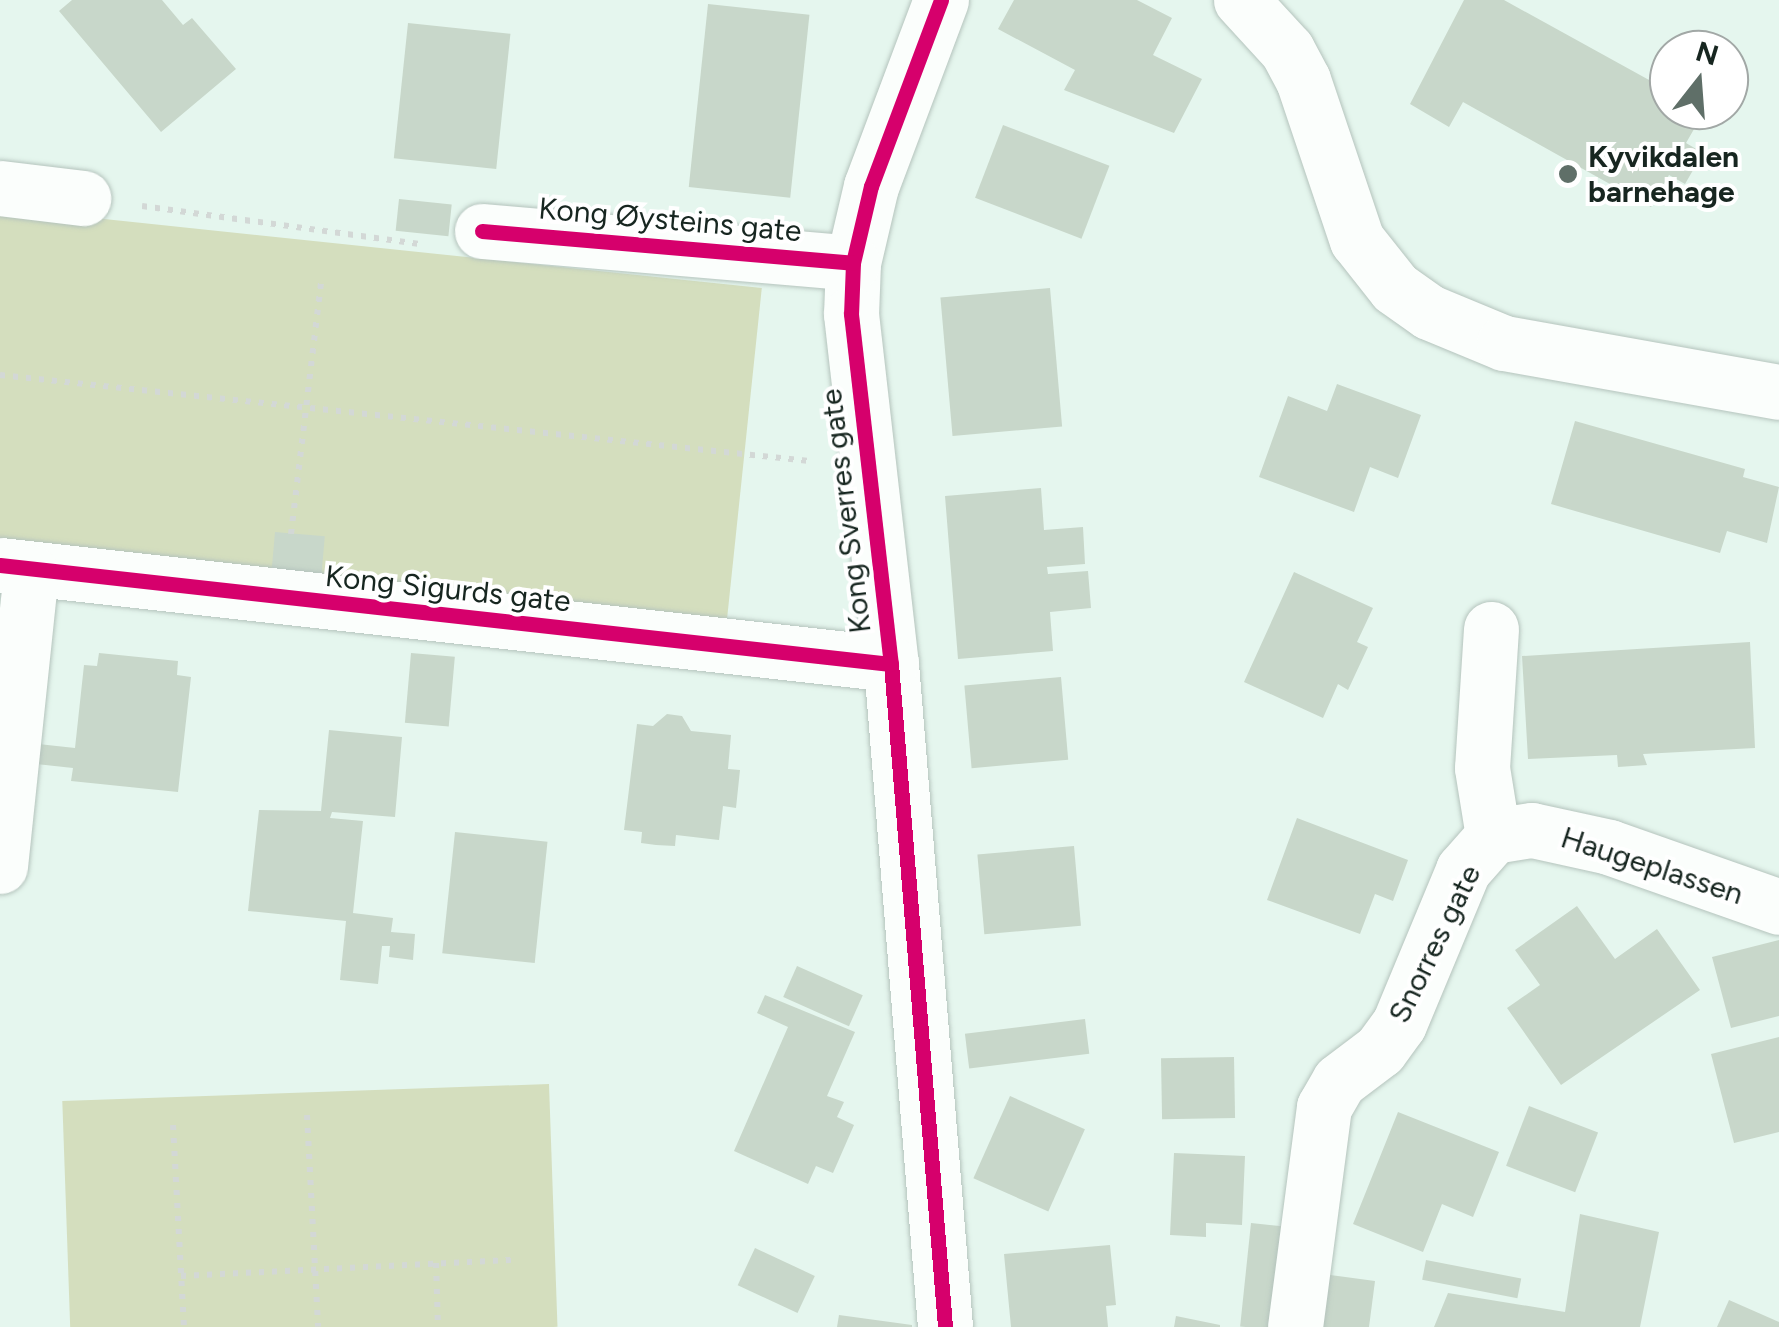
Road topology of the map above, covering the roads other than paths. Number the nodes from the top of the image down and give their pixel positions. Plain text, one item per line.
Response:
1 (1241, 0) edge
2 (937, 1) edge
3 (0, 188) edge
4 (83, 198) road end
5 (482, 231) road end
6 (853, 263) junction
7 (1779, 392) edge
8 (15, 569) edge
9 (1491, 629) dead end
10 (891, 664) junction
11 (1494, 836) junction
12 (0, 866) edge
13 (1779, 907) edge
14 (945, 1327) edge
15 (1294, 1327) edge

1 - 7 street
2 - 6 street, Kong Sverres gate
3 - 4 street
5 - 6 street, Kong Øysteins gate
6 - 10 street, Kong Sverres gate
8 - 10 street, Kong Sigurds gate
8 - 12 street, Kong Sigurds gate
9 - 11 street
10 - 14 street, Kong Sverres gate
11 - 13 street, Haugeplassen
11 - 15 street, Snorres gate

